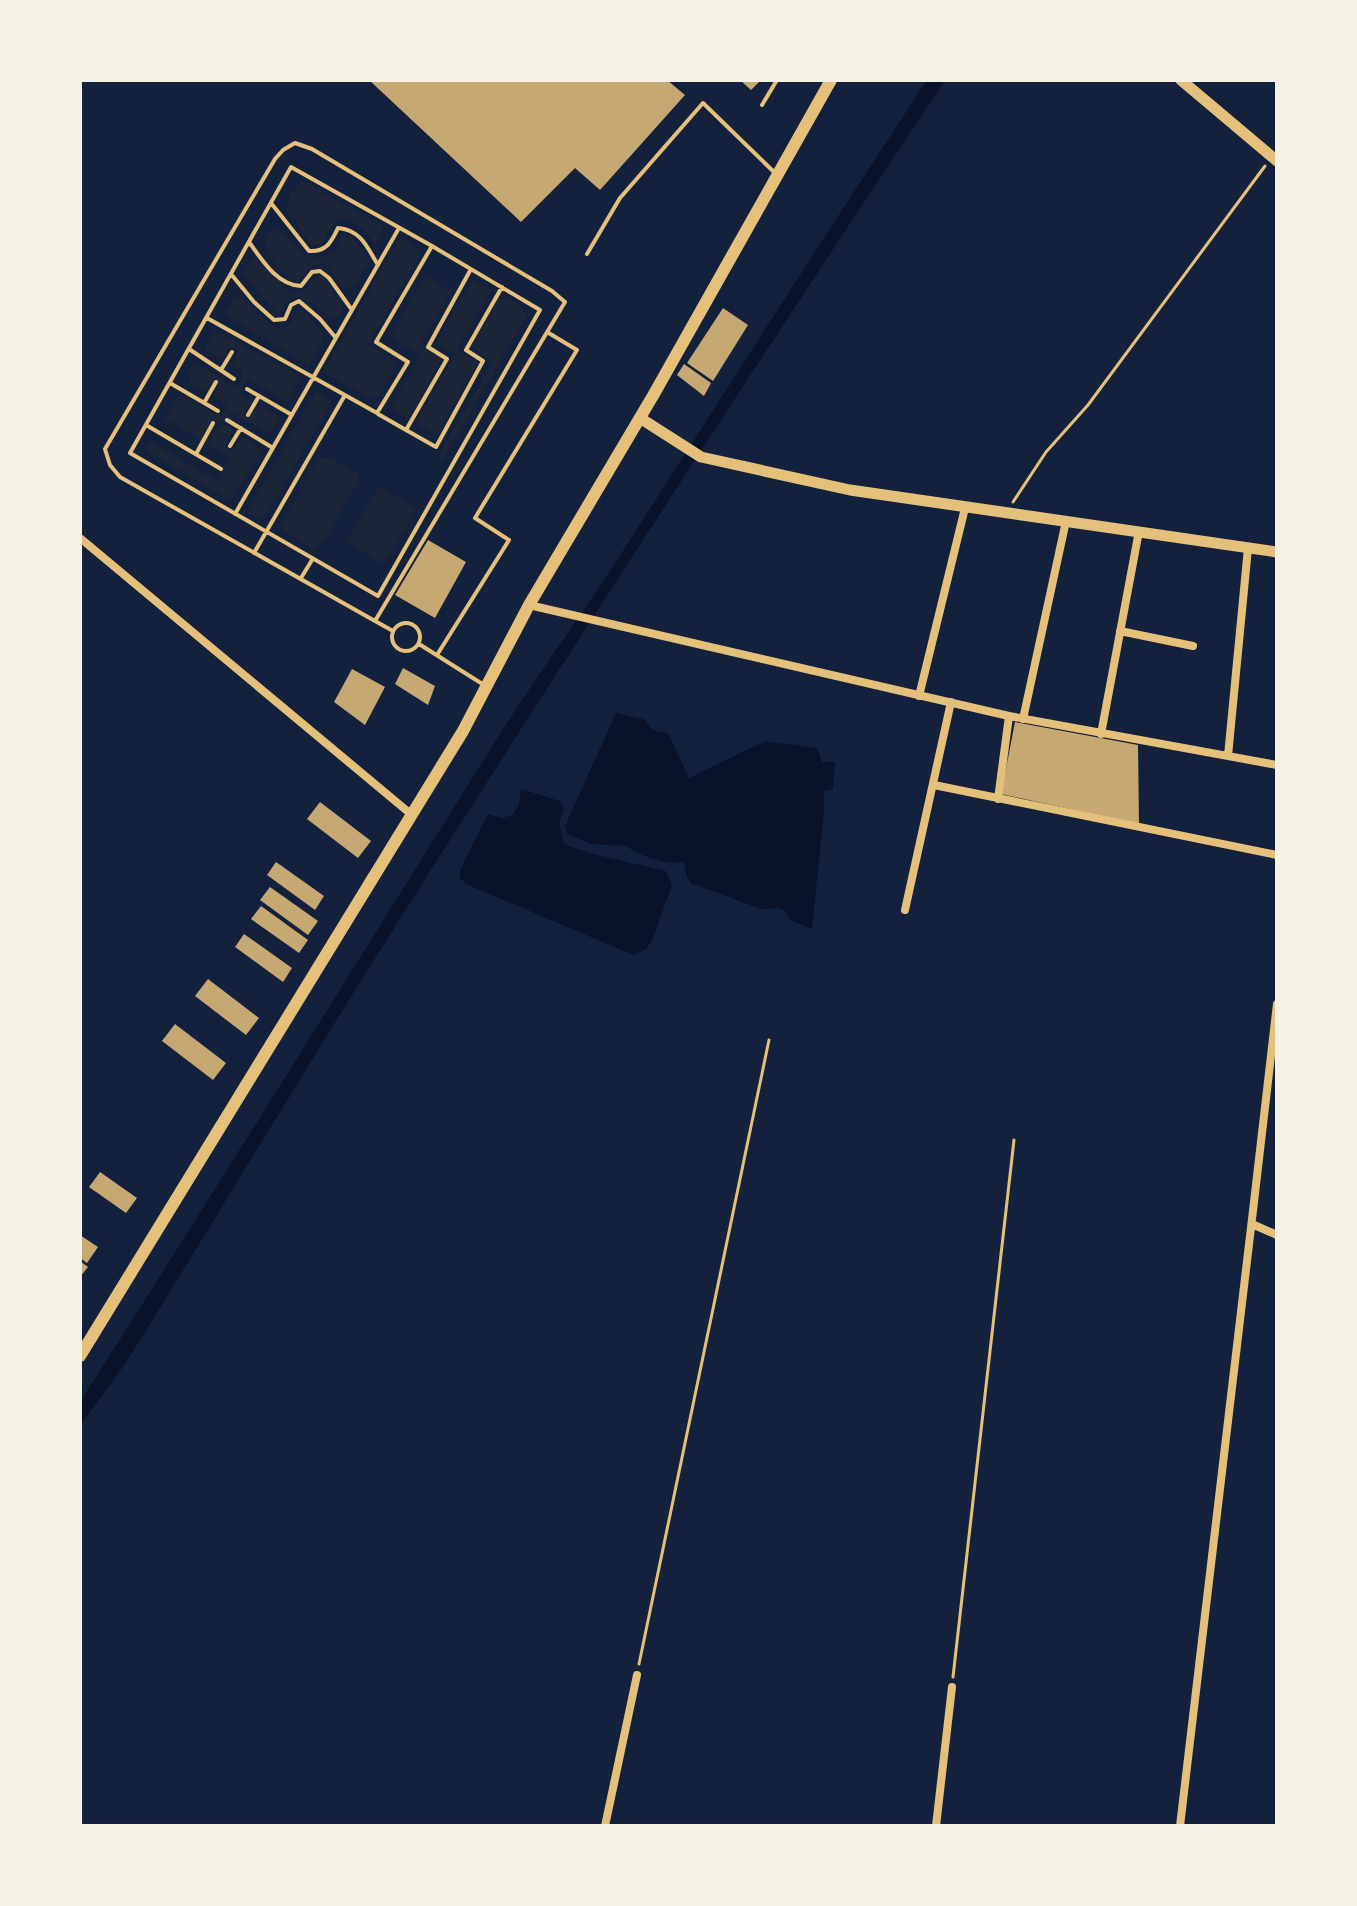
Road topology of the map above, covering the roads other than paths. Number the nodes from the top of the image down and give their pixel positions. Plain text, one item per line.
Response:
1 (777, 80) edge
2 (831, 80) edge
3 (1181, 80) edge
4 (762, 105) dead end
5 (1274, 159) edge
6 (778, 175) junction
7 (271, 203) junction
8 (399, 227) junction
9 (249, 242) junction
10 (432, 246) junction
11 (587, 254) dead end
12 (378, 265) junction
13 (471, 269) junction
14 (231, 274) junction
15 (502, 287) junction
16 (352, 310) junction
17 (207, 318) junction
18 (547, 332) junction
19 (336, 338) junction
20 (189, 349) junction
21 (232, 352) dead end
22 (221, 370) junction
23 (313, 377) junction
24 (234, 379) dead end
25 (216, 382) dead end
26 (170, 383) junction
27 (247, 389) dead end
28 (345, 395) junction
29 (259, 396) junction
30 (204, 403) junction
31 (218, 411) dead end
32 (377, 413) junction
33 (248, 415) dead end
34 (292, 415) junction
35 (640, 418) junction
36 (227, 420) dead end
37 (213, 423) dead end
38 (146, 425) junction
39 (241, 428) junction
40 (406, 430) junction
41 (230, 446) dead end
42 (273, 448) junction
43 (196, 454) junction
44 (221, 469) dead end
45 (965, 508) junction
46 (235, 514) junction
47 (1066, 521) junction
48 (1139, 531) junction
49 (266, 532) junction
50 (80, 538) edge
51 (1248, 548) junction
52 (1277, 552) edge
53 (254, 553) junction
54 (312, 560) junction
55 (300, 579) junction
56 (529, 605) junction
57 (375, 621) junction
58 (393, 631) junction
59 (1120, 631) junction
60 (419, 644) junction
61 (1193, 646) dead end
62 (437, 655) junction
63 (486, 686) junction
64 (919, 696) junction
65 (951, 702) junction
66 (1009, 716) junction
67 (1023, 719) junction
68 (1101, 734) junction
69 (1228, 756) junction
70 (1277, 765) edge
71 (934, 785) junction
72 (998, 799) junction
73 (412, 815) junction
74 (1277, 855) edge
75 (905, 910) dead end
76 (1277, 1004) edge
77 (1252, 1221) junction
78 (1277, 1235) edge
79 (80, 1356) edge
80 (637, 1675) road end
81 (952, 1687) road end
82 (605, 1826) edge
83 (936, 1826) edge
84 (1180, 1826) edge

1 - 4 lane
2 - 6 main road
3 - 5 main road
6 - 11 lane
6 - 35 main road
7 - 8 lane
7 - 9 lane
7 - 12 lane
8 - 10 lane
8 - 12 lane
9 - 14 lane
9 - 16 lane
10 - 13 lane
10 - 32 lane
12 - 16 lane
13 - 15 lane
13 - 40 lane
14 - 17 lane
14 - 19 lane
15 - 40 lane
15 - 54 lane
16 - 19 lane
17 - 20 lane
17 - 23 lane
18 - 53 lane
18 - 57 lane
18 - 62 lane
19 - 23 lane
20 - 22 lane
20 - 26 lane
21 - 22 lane
22 - 24 lane
23 - 28 lane
23 - 34 lane
25 - 30 lane
26 - 30 lane
26 - 38 lane
27 - 29 lane
28 - 32 lane
28 - 49 lane
29 - 33 lane
29 - 34 lane
30 - 31 lane
32 - 40 lane
34 - 42 lane
35 - 45 main road
35 - 56 main road
36 - 39 lane
37 - 43 lane
38 - 43 lane
38 - 46 lane
39 - 41 lane
39 - 42 lane
42 - 46 lane
43 - 44 lane
45 - 47 main road
45 - 64 street
46 - 49 lane
47 - 48 main road
47 - 67 street
48 - 51 main road
48 - 59 street
49 - 53 lane
49 - 54 lane
50 - 73 street
51 - 52 main road
51 - 69 street
53 - 55 lane
54 - 55 lane
55 - 57 lane
56 - 63 main road
56 - 64 street
57 - 58 lane
58 - 60 lane
58 - 60 lane
59 - 61 street
59 - 68 street
60 - 62 lane
62 - 63 lane
63 - 73 main road
64 - 65 street
65 - 66 street
65 - 71 street
66 - 67 street
66 - 72 street
67 - 68 street
68 - 69 street
69 - 70 street
71 - 72 street
71 - 75 street
72 - 74 street
73 - 79 main road
76 - 77 street
77 - 78 street
77 - 84 street
80 - 82 street
81 - 83 street

